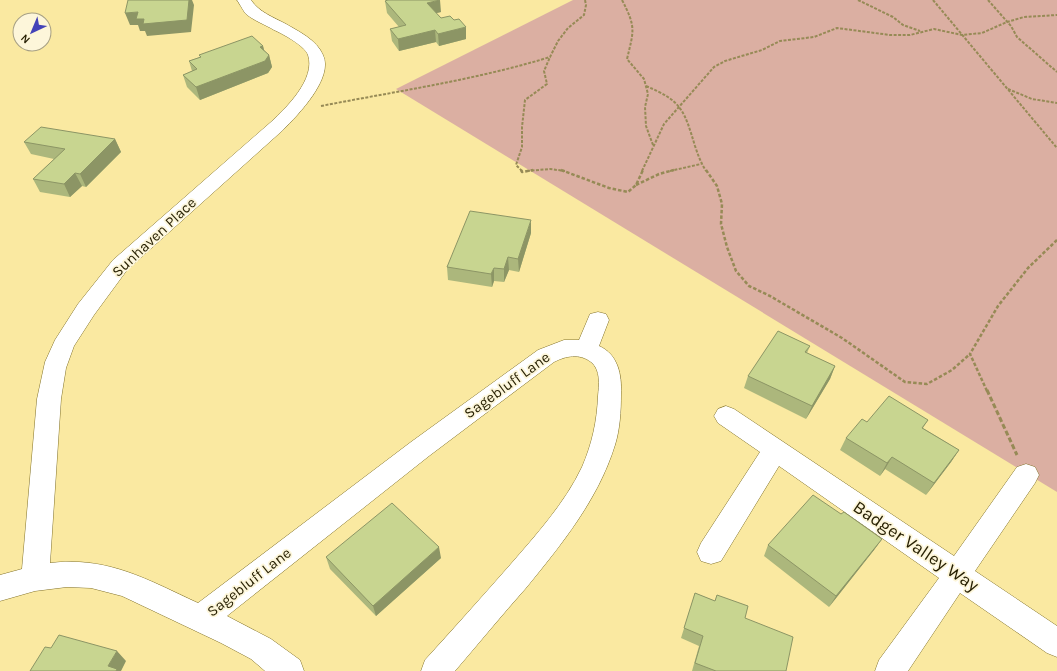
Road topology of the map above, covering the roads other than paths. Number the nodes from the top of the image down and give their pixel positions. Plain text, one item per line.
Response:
1 (247, 6) edge
2 (598, 320) dead end
3 (586, 350) junction
4 (726, 416) dead end
5 (775, 450) junction
6 (1026, 475) road end
7 (711, 552) dead end
8 (957, 574) junction
9 (35, 578) junction
10 (0, 588) edge
11 (201, 619) junction
12 (1057, 643) edge
13 (289, 671) edge
14 (436, 671) edge
15 (890, 671) edge

1 - 9 street, Sunhaven Place
2 - 3 street
3 - 11 street, Sagebluff Lane
3 - 14 street, Sagebluff Lane
4 - 5 street, Badger Valley Way
5 - 7 street
5 - 8 street, Badger Valley Way
6 - 8 street
8 - 12 street, Badger Valley Way
8 - 15 street
9 - 10 street
9 - 11 street
11 - 13 street

